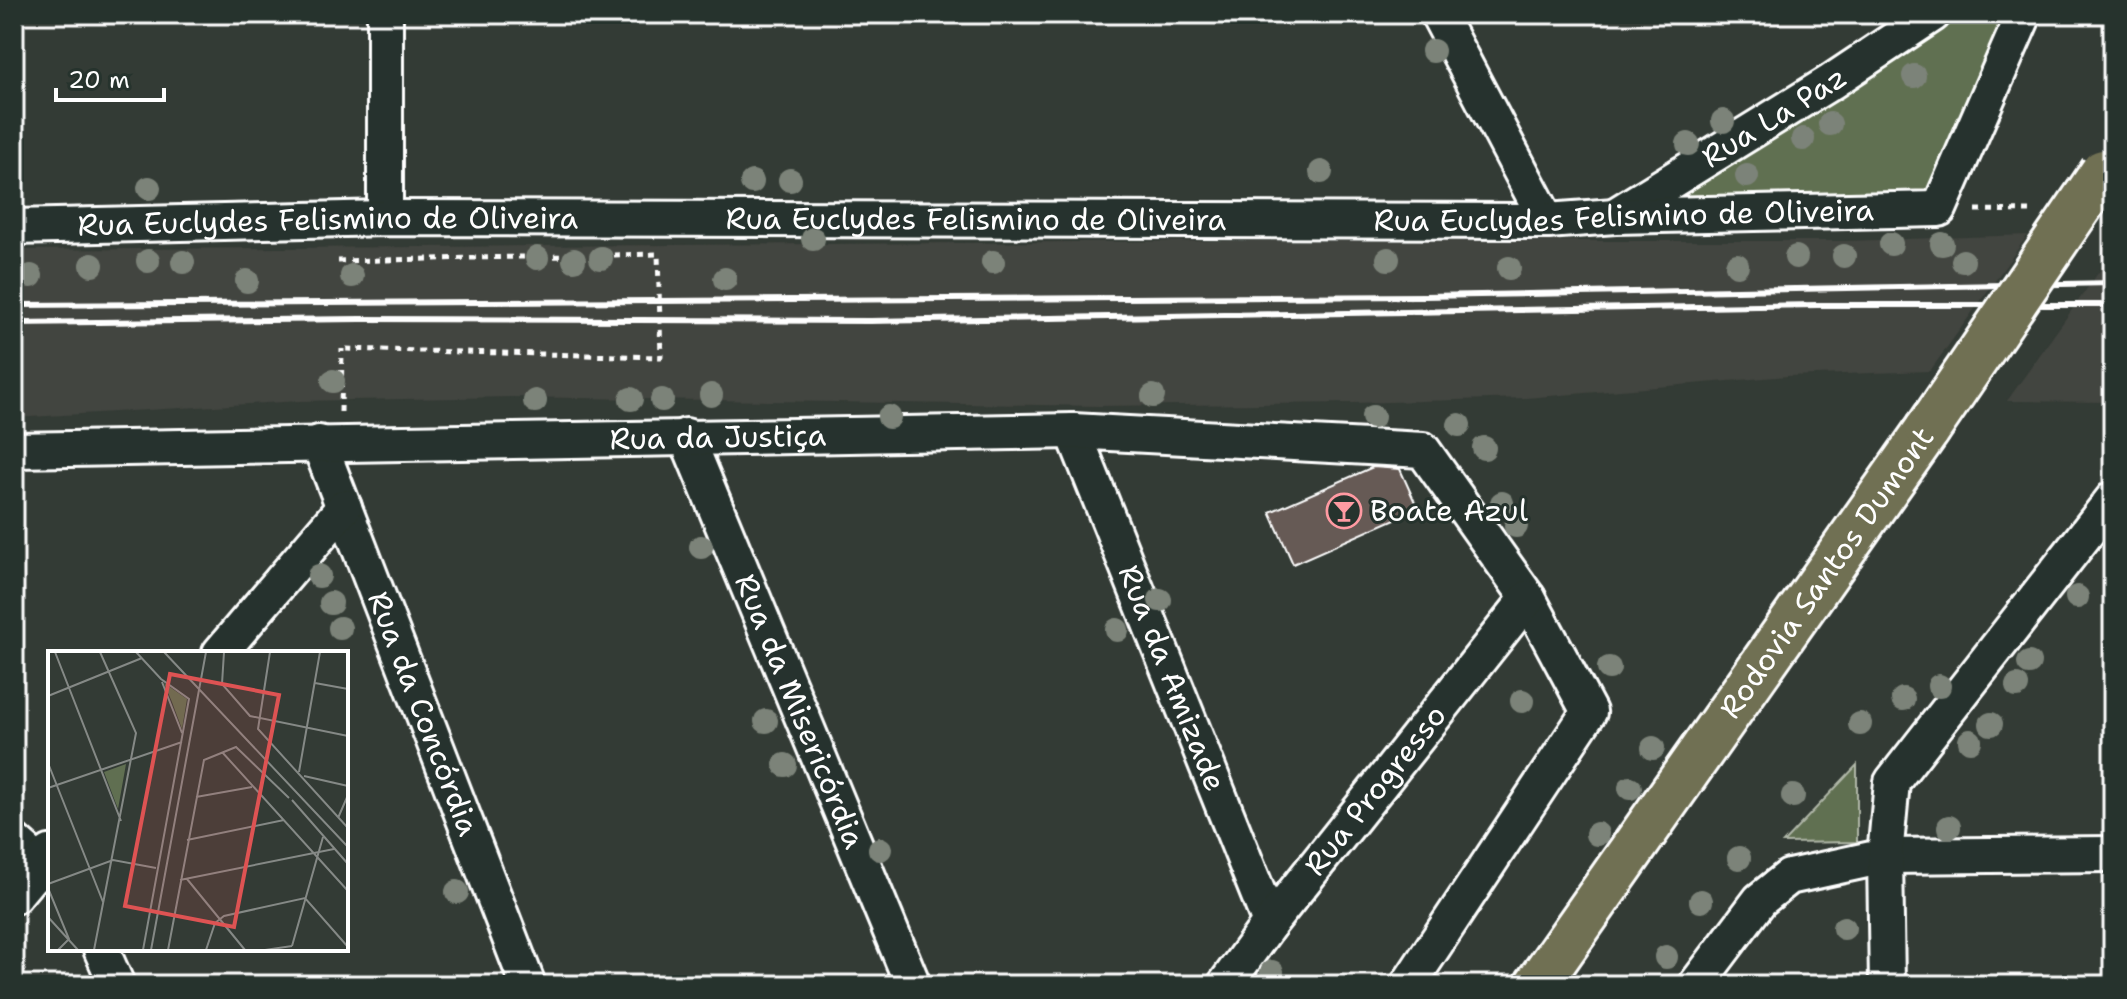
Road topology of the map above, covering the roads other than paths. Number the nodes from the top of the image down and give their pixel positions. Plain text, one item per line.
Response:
1 (385, 14) edge
2 (1438, 14) edge
3 (1933, 14) edge
4 (2024, 14) edge
5 (2108, 165) edge
6 (1615, 216) junction
7 (385, 218) junction
8 (1547, 221) junction
9 (14, 227) edge
10 (1073, 431) junction
11 (686, 436) junction
12 (330, 443) junction
13 (14, 450) edge
14 (2113, 499) edge
15 (344, 507) junction
16 (1528, 598) junction
17 (222, 651) edge
18 (14, 841) edge
19 (2113, 854) edge
20 (1885, 856) junction
21 (47, 863) edge
22 (14, 896) edge
23 (1270, 923) junction
24 (102, 951) edge
25 (117, 985) edge
26 (528, 985) edge
27 (913, 985) edge
28 (1225, 985) edge
29 (1408, 985) edge
30 (1537, 985) edge
31 (1696, 985) edge
32 (1887, 985) edge

1 - 7 street
2 - 8 street
3 - 6 street, Rua La Paz
4 - 6 street, Rua Euclydes Felismino de Oliveira
5 - 30 highway, Rodovia Santos Dumont, bridge
6 - 8 street, Rua Euclydes Felismino de Oliveira
7 - 8 street, Rua Euclydes Felismino de Oliveira
7 - 9 street, Rua Euclydes Felismino de Oliveira
10 - 11 street, Rua da Justiça
10 - 16 street, Rua da Justiça
10 - 23 street, Rua da Amizade
11 - 12 street, Rua da Justiça
11 - 27 street, Rua da Misericórdia
12 - 13 street, Rua da Justiça
12 - 15 street, Rua da Concórdia
14 - 20 street
15 - 17 street
15 - 26 street, Rua da Concórdia
16 - 23 street, Rua Progresso
16 - 29 street
18 - 21 street
19 - 20 street
20 - 31 street
20 - 32 street
21 - 22 street
23 - 28 street, Rua Progresso
24 - 25 street

